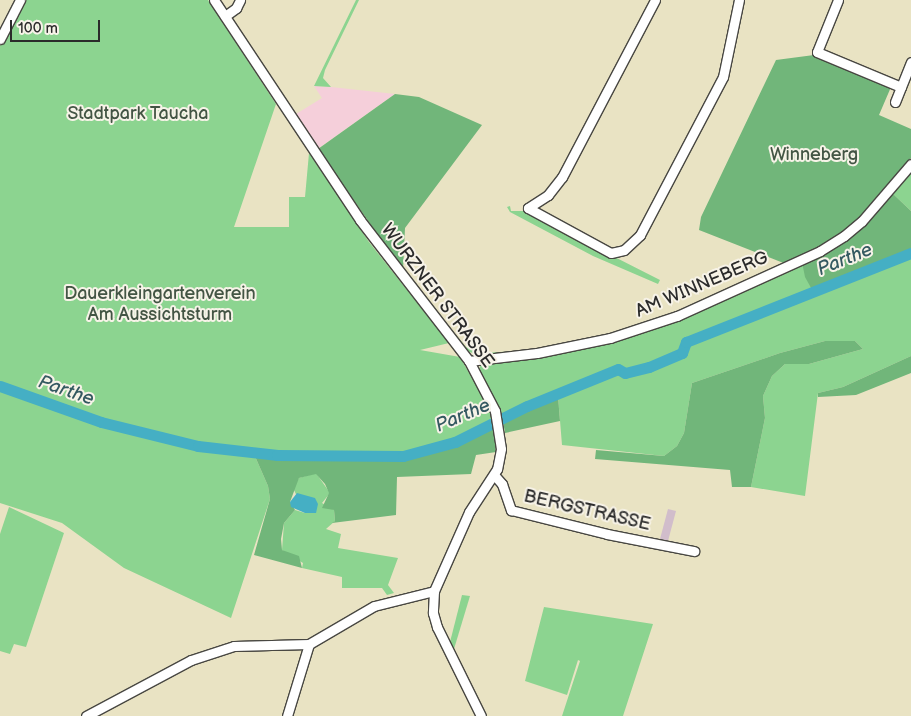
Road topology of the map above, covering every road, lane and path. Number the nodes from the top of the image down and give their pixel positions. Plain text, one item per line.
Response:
1 (20, 0) edge
2 (214, 0) edge
3 (240, 0) edge
4 (655, 0) edge
5 (738, 0) edge
6 (838, 0) edge
7 (225, 16) junction
8 (0, 39) edge
9 (911, 62) edge
10 (901, 87) junction
11 (895, 102) dead end
12 (911, 164) edge
13 (469, 362) junction
14 (495, 476) junction
15 (694, 551) dead end
16 (434, 591) junction
17 (309, 644) junction
18 (86, 716) edge
19 (287, 716) edge
20 (481, 716) edge

1 - 8 street
2 - 7 street, WURZNER STRASSE
3 - 7 street
4 - 5 street
6 - 10 street
7 - 13 street, WURZNER STRASSE
9 - 10 street
10 - 11 street
12 - 13 street, AM WINNEBERG
13 - 14 street, WURZNER STRASSE
14 - 15 street, BERGSTRASSE
14 - 16 street, WURZNER STRASSE
16 - 17 street
16 - 20 street, WURZNER STRASSE
17 - 18 street
17 - 19 street

